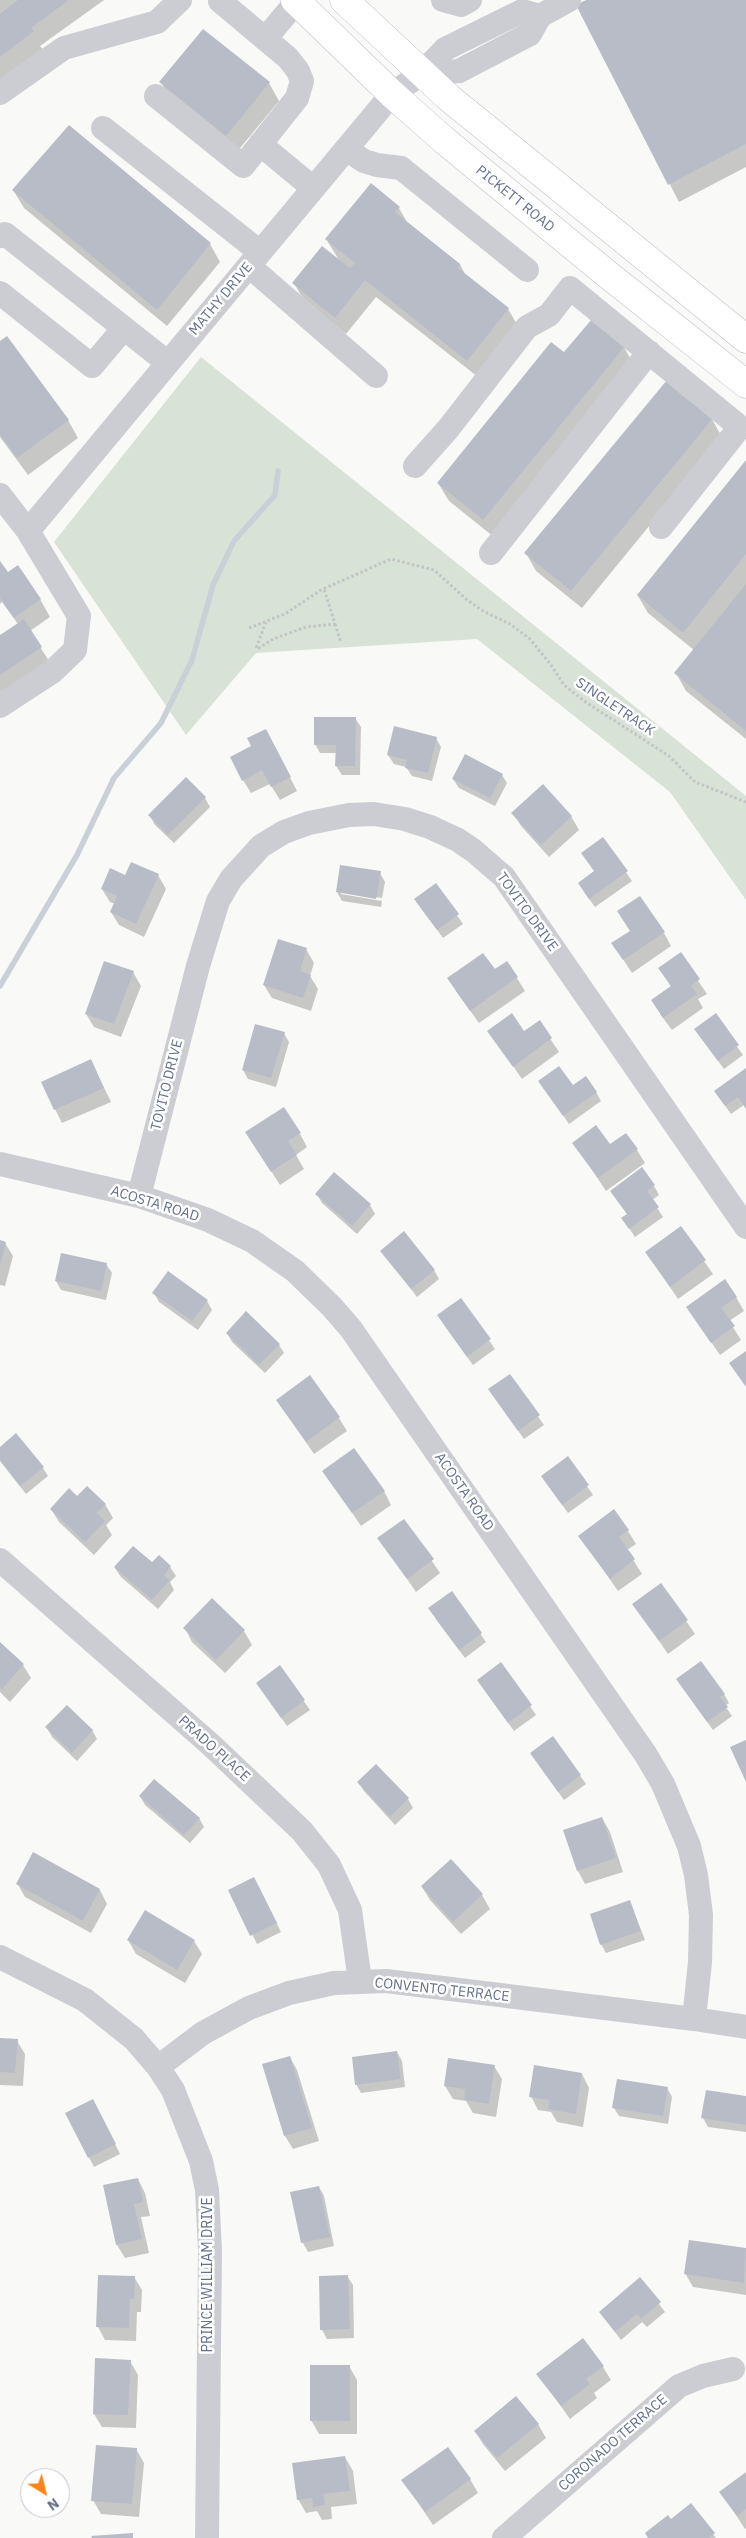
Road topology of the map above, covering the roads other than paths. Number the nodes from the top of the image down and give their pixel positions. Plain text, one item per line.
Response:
1 (180, 0) edge
2 (344, 0) edge
3 (220, 1) edge
4 (296, 1) edge
5 (566, 1) edge
6 (265, 39) junction
7 (421, 74) junction
8 (0, 94) edge
9 (392, 94) junction
10 (156, 96) dead end
11 (103, 128) dead end
12 (260, 144) junction
13 (346, 148) junction
14 (313, 188) junction
15 (0, 236) edge
16 (254, 259) junction
17 (527, 270) dead end
18 (620, 284) junction
19 (0, 293) edge
20 (642, 302) junction
21 (600, 312) junction
22 (124, 328) junction
23 (622, 331) junction
24 (746, 339) edge
25 (649, 352) junction
26 (168, 363) junction
27 (376, 376) dead end
28 (746, 384) edge
29 (415, 466) dead end
30 (0, 495) edge
31 (661, 527) dead end
32 (28, 531) junction
33 (491, 553) dead end
34 (0, 706) edge
35 (0, 1164) edge
36 (139, 1196) junction
37 (746, 1227) edge
38 (0, 1560) edge
39 (0, 1957) edge
40 (360, 1981) junction
41 (694, 2019) junction
42 (746, 2028) edge
43 (158, 2067) junction
44 (733, 2369) dead end
45 (207, 2538) edge
46 (504, 2538) edge

1 - 8 street
2 - 7 main road
3 - 6 street
4 - 6 street
4 - 9 main road, PICKETT ROAD
5 - 7 street, MATHY DRIVE
6 - 12 street
7 - 9 street, MATHY DRIVE
7 - 24 main road
9 - 13 street, MATHY DRIVE
9 - 18 main road, PICKETT ROAD
10 - 12 street
11 - 16 street
12 - 14 street
13 - 14 street, MATHY DRIVE
13 - 17 street
14 - 16 street, MATHY DRIVE
15 - 22 street
16 - 26 street, MATHY DRIVE
16 - 27 street
18 - 20 main road, PICKETT ROAD
18 - 21 street
19 - 22 street
20 - 23 street
20 - 28 main road, PICKETT ROAD
21 - 23 street
21 - 29 street
22 - 26 street
23 - 25 street
25 - 31 street
25 - 33 street
26 - 32 street, MATHY DRIVE
30 - 32 street
32 - 34 street
35 - 36 street, ACOSTA ROAD
36 - 37 street, TOVITO DRIVE
36 - 41 street, ACOSTA ROAD
38 - 40 street, PRADO PLACE
39 - 43 street, PRINCE WILLIAM DRIVE
40 - 41 street, CONVENTO TERRACE
40 - 43 street, CONVENTO TERRACE
41 - 42 street, CONVENTO TERRACE
43 - 45 street, PRINCE WILLIAM DRIVE
44 - 46 street, CORONADO TERRACE

